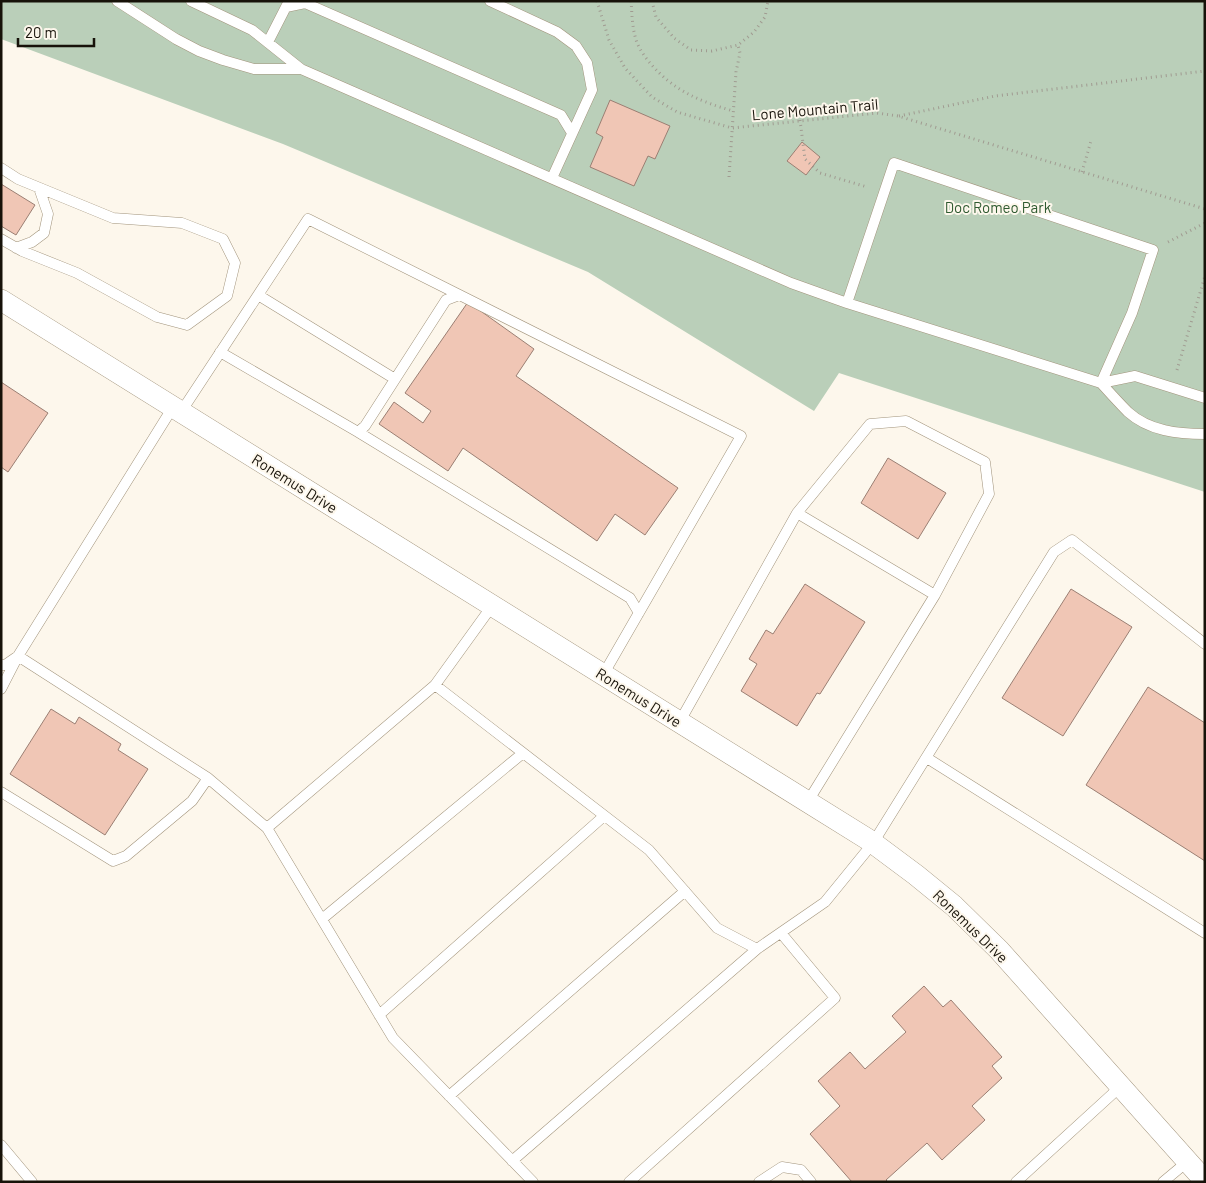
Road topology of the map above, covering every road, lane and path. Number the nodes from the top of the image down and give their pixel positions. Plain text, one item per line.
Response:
1 (117, 1) edge
2 (191, 1) edge
3 (490, 1) edge
4 (596, 1) edge
5 (632, 1) edge
6 (652, 1) edge
7 (768, 1) edge
8 (287, 4) edge
9 (268, 42) junction
10 (738, 45) junction
11 (301, 69) junction
12 (1205, 71) edge
13 (734, 111) junction
14 (898, 116) junction
15 (800, 120) junction
16 (732, 128) junction
17 (572, 133) junction
18 (1091, 141) dead end
19 (1, 168) edge
20 (1082, 172) junction
21 (729, 177) dead end
22 (552, 178) junction
23 (39, 188) junction
24 (884, 192) junction
25 (1205, 209) edge
26 (1205, 223) edge
27 (1, 239) edge
28 (16, 248) junction
29 (1153, 250) junction
30 (1205, 276) edge
31 (258, 295) junction
32 (459, 295) junction
33 (1, 300) edge
34 (847, 303) junction
35 (220, 352) junction
36 (395, 379) junction
37 (1101, 383) junction
38 (1172, 388) junction
39 (1205, 398) edge
40 (177, 409) junction
41 (358, 432) junction
42 (1205, 434) edge
43 (797, 513) junction
44 (935, 595) junction
45 (492, 606) junction
46 (639, 613) junction
47 (1205, 644) edge
48 (18, 656) junction
49 (1, 665) edge
50 (603, 675) junction
51 (435, 685) junction
52 (1, 689) edge
53 (679, 723) junction
54 (523, 753) junction
55 (927, 758) junction
56 (208, 778) junction
57 (1, 792) edge
58 (807, 803) junction
59 (604, 816) junction
60 (268, 828) junction
61 (874, 843) junction
62 (685, 891) junction
63 (322, 919) junction
64 (781, 932) junction
65 (1205, 933) edge
66 (757, 949) junction
67 (379, 1015) junction
68 (1120, 1086) junction
69 (449, 1096) junction
70 (1, 1144) edge
71 (512, 1161) junction
72 (1187, 1162) junction
73 (1205, 1181) edge
74 (32, 1182) edge
75 (533, 1182) edge
76 (629, 1182) edge
77 (759, 1182) edge
78 (811, 1182) edge
79 (1016, 1182) edge
80 (1163, 1182) edge

1 - 11 lane
2 - 9 lane
3 - 17 lane
4 - 16 path, Lone Mountain Trail
5 - 13 path
6 - 10 path
7 - 10 path
8 - 9 lane
8 - 17 lane
9 - 11 lane
10 - 13 path
11 - 22 lane
12 - 14 path
13 - 16 path
14 - 15 path, Lone Mountain Trail
14 - 20 path, Lone Mountain Trail
15 - 16 path, Lone Mountain Trail
15 - 24 path
16 - 21 path
17 - 22 lane
18 - 20 path
19 - 23 lane
20 - 25 path, Lone Mountain Trail
22 - 34 lane
23 - 28 lane
23 - 28 lane
24 - 29 lane
24 - 34 lane
26 - 29 path
27 - 28 lane
29 - 37 lane
30 - 38 path
31 - 32 lane
31 - 35 lane
31 - 36 lane
32 - 36 lane
32 - 46 lane
33 - 40 street, Ronemus Drive
34 - 37 lane
35 - 40 lane
35 - 41 lane
36 - 41 lane
37 - 38 lane
37 - 42 lane
38 - 39 lane
40 - 45 street, Ronemus Drive
40 - 48 lane
41 - 46 lane
43 - 44 lane
43 - 44 lane
43 - 53 lane
44 - 58 lane
45 - 50 street, Ronemus Drive
45 - 51 lane
46 - 50 lane
47 - 55 lane
48 - 49 lane
48 - 52 lane
48 - 56 lane
50 - 53 street, Ronemus Drive
51 - 54 lane
51 - 60 lane
53 - 58 street, Ronemus Drive
54 - 59 lane
54 - 63 lane
55 - 61 lane
55 - 65 lane
56 - 57 lane
56 - 60 lane
58 - 61 street, Ronemus Drive
59 - 62 lane
59 - 67 lane
60 - 63 lane
61 - 64 lane
61 - 68 street, Ronemus Drive
62 - 66 lane
62 - 69 lane
63 - 67 lane
64 - 66 lane
64 - 76 lane
66 - 71 lane
67 - 69 lane
68 - 72 street, Ronemus Drive
68 - 79 lane
69 - 71 lane
70 - 74 lane
71 - 75 lane
72 - 73 street, Ronemus Drive
72 - 80 lane
77 - 78 lane

